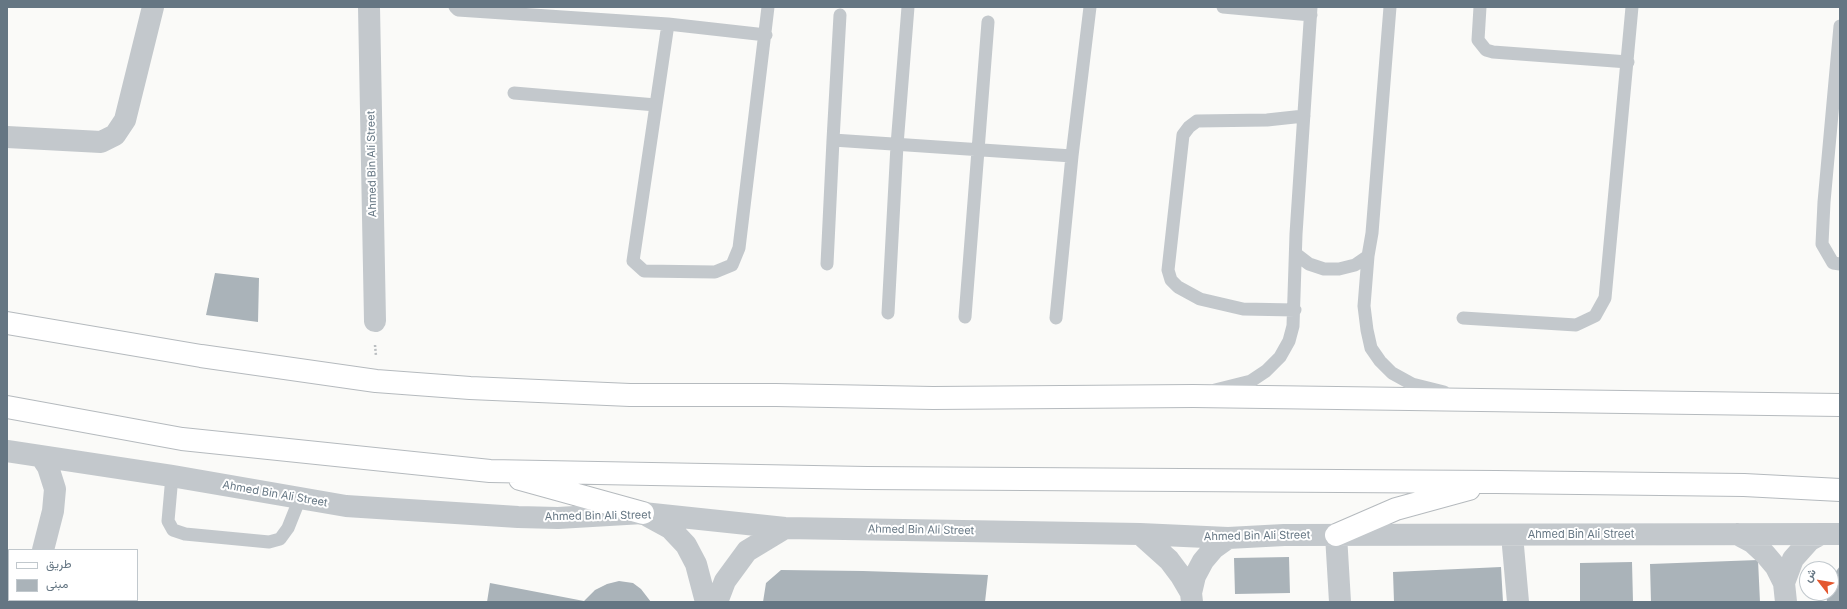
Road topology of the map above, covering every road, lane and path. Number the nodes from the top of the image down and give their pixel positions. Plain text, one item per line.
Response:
1 (152, 7) edge
2 (369, 7) edge
3 (455, 7) edge
4 (768, 7) edge
5 (908, 7) edge
6 (1090, 7) edge
7 (1223, 7) edge
8 (1390, 7) edge
9 (1480, 7) edge
10 (1632, 7) edge
11 (1311, 11) edge
12 (840, 15) dead end
13 (988, 22) dead end
14 (668, 24) junction
15 (1840, 26) edge
16 (766, 35) junction
17 (1628, 62) junction
18 (514, 93) dead end
19 (656, 105) junction
20 (1304, 116) junction
21 (7, 137) edge
22 (833, 140) junction
23 (897, 144) junction
24 (978, 150) junction
25 (1072, 156) junction
26 (1296, 254) junction
27 (1368, 256) junction
28 (827, 264) dead end
29 (1840, 264) edge
30 (1294, 310) junction
31 (888, 313) dead end
32 (965, 317) dead end
33 (1056, 318) dead end
34 (1464, 318) dead end
35 (375, 321) joint
36 (7, 323) edge
37 (376, 380) junction
38 (1193, 396) junction
39 (1473, 400) junction
40 (1840, 405) edge
41 (7, 407) edge
42 (7, 451) edge
43 (42, 458) junction
44 (490, 471) junction
45 (172, 476) junction
46 (1496, 482) junction
47 (1840, 490) edge
48 (300, 498) junction
49 (643, 513) junction
50 (785, 528) junction
51 (1140, 534) junction
52 (1737, 534) junction
53 (1830, 534) edge
54 (1336, 535) junction
55 (1512, 535) junction
56 (1228, 538) junction
57 (43, 549) edge
58 (1785, 592) edge
59 (1191, 597) edge
60 (706, 602) edge
61 (717, 602) edge
62 (1340, 602) edge
63 (1518, 602) edge

1 - 21 street
2 - 35 street, Ahmed Bin Ali Street
3 - 14 lane
4 - 16 lane
5 - 23 lane
6 - 25 lane
7 - 11 lane
8 - 27 lane
9 - 17 lane
10 - 17 lane
11 - 20 lane
12 - 22 lane
13 - 24 lane
14 - 16 lane
14 - 19 lane
15 - 29 lane
16 - 19 lane
17 - 34 lane
18 - 19 lane
20 - 26 lane
20 - 30 lane
22 - 23 lane
22 - 28 lane
23 - 24 lane
23 - 31 lane
24 - 25 lane
24 - 32 lane
25 - 33 lane
26 - 27 lane
26 - 30 lane
27 - 39 lane
30 - 38 lane
35 - 37 path
36 - 37 main road
37 - 38 main road
38 - 39 main road
39 - 40 main road
41 - 44 main road
42 - 43 street, Ahmed Bin Ali Street
43 - 45 street, Ahmed Bin Ali Street
43 - 57 street
44 - 46 main road
44 - 49 main road
45 - 48 street, Ahmed Bin Ali Street
45 - 48 lane
46 - 47 main road
46 - 54 main road
48 - 49 street, Ahmed Bin Ali Street
49 - 50 street, Ahmed Bin Ali Street
49 - 60 street
50 - 51 street, Ahmed Bin Ali Street
50 - 61 street
51 - 56 street, Ahmed Bin Ali Street
51 - 59 street
52 - 53 street, Ahmed Bin Ali Street
52 - 55 street, Ahmed Bin Ali Street
52 - 58 street
53 - 58 street
54 - 55 street, Ahmed Bin Ali Street
54 - 56 street, Ahmed Bin Ali Street
54 - 62 street
55 - 63 street
56 - 59 street

